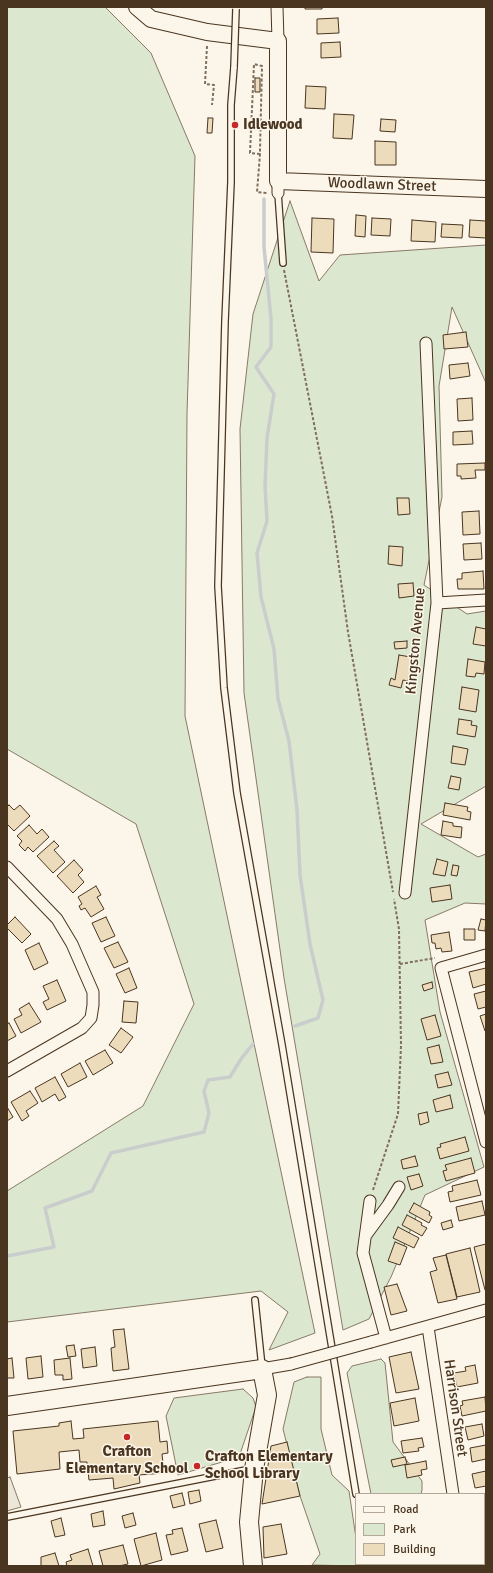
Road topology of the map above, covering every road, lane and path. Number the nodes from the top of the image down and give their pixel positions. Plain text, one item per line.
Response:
1 (137, 7) edge
2 (277, 7) edge
3 (236, 8) edge
4 (278, 41) junction
5 (207, 45) dead end
6 (212, 105) dead end
7 (260, 154) junction
8 (278, 187) junction
9 (486, 189) edge
10 (283, 263) joint
11 (426, 343) dead end
12 (486, 600) edge
13 (437, 603) junction
14 (7, 867) edge
15 (405, 893) dead end
16 (486, 955) edge
17 (439, 963) junction
18 (400, 964) junction
19 (7, 1071) edge
20 (486, 1142) edge
21 (399, 1186) dead end
22 (370, 1201) joint
23 (366, 1236) junction
24 (255, 1300) dead end
25 (486, 1310) edge
26 (428, 1327) junction
27 (386, 1338) junction
28 (262, 1369) junction
29 (7, 1406) edge
30 (254, 1468) junction
31 (356, 1493) edge
32 (453, 1493) edge
33 (7, 1517) edge
34 (253, 1566) edge

1 - 4 street
2 - 4 street
3 - 31 lane, bridge
4 - 8 street
5 - 6 path
7 - 7 path
7 - 8 path
8 - 9 street, Woodlawn Street
8 - 10 lane
10 - 18 path
11 - 13 street, Kingston Avenue
12 - 13 street
13 - 15 street, Kingston Avenue
14 - 19 street
16 - 17 street
17 - 18 path
17 - 20 street
18 - 22 path
21 - 23 street
22 - 23 street
23 - 27 street
24 - 28 lane
25 - 26 street
26 - 27 street
26 - 32 street, Harrison Street
27 - 28 street, bridge
28 - 29 main road
28 - 30 main road
30 - 33 lane
30 - 34 main road

